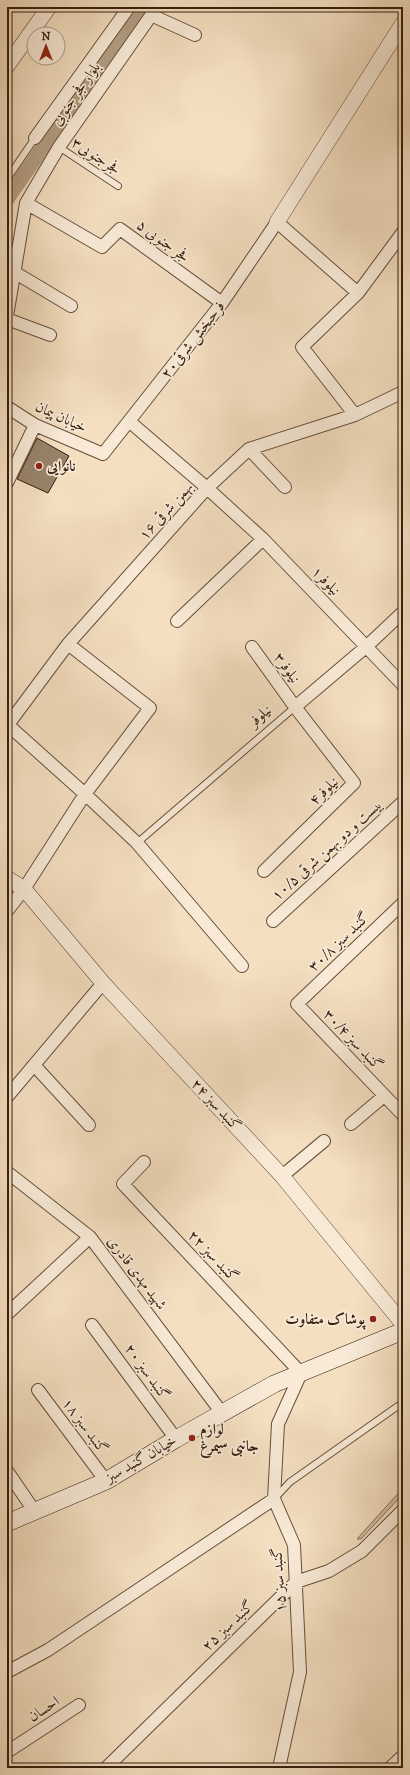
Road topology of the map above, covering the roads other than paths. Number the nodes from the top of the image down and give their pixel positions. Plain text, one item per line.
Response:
1 (49, 7) edge
2 (129, 7) edge
3 (154, 11) edge
4 (403, 23) edge
5 (195, 35) dead end
6 (7, 66) edge
7 (35, 138) joint
8 (59, 147) junction
9 (7, 179) edge
10 (118, 186) dead end
11 (26, 203) junction
12 (277, 222) junction
13 (403, 232) edge
14 (14, 272) junction
15 (358, 293) junction
16 (222, 303) junction
17 (71, 306) dead end
18 (7, 316) edge
19 (7, 319) edge
20 (50, 334) dead end
21 (403, 392) edge
22 (7, 407) edge
23 (355, 415) junction
24 (130, 422) junction
25 (35, 425) junction
26 (249, 449) junction
27 (103, 454) joint
28 (7, 483) edge
29 (285, 487) dead end
30 (207, 488) junction
31 (263, 539) junction
32 (403, 612) edge
33 (177, 621) dead end
34 (68, 644) junction
35 (367, 646) junction
36 (252, 647) dead end
37 (403, 685) edge
38 (295, 707) junction
39 (8, 725) edge
40 (85, 794) junction
41 (403, 802) edge
42 (137, 843) junction
43 (264, 871) dead end
44 (7, 878) edge
45 (24, 889) junction
46 (403, 903) edge
47 (7, 911) edge
48 (273, 921) dead end
49 (242, 966) dead end
50 (103, 982) junction
51 (297, 1004) joint
52 (34, 1065) junction
53 (384, 1096) junction
54 (7, 1097) edge
55 (403, 1115) edge
56 (351, 1124) dead end
57 (89, 1125) dead end
58 (324, 1141) dead end
59 (144, 1162) dead end
60 (282, 1176) junction
61 (9, 1177) edge
62 (90, 1237) junction
63 (7, 1314) edge
64 (403, 1324) edge
65 (92, 1325) dead end
66 (403, 1331) edge
67 (301, 1373) junction
68 (38, 1390) dead end
69 (403, 1405) edge
70 (222, 1413) junction
71 (176, 1439) junction
72 (7, 1471) edge
73 (106, 1481) junction
74 (274, 1500) junction
75 (403, 1510) edge
76 (35, 1512) junction
77 (7, 1523) edge
78 (296, 1582) junction
79 (7, 1672) edge
80 (79, 1705) dead end
81 (7, 1752) edge
82 (403, 1756) edge
83 (276, 1766) edge
84 (106, 1768) edge
85 (390, 1768) edge

1 - 6 street
2 - 7 street, بلوار فجر جنوبی
3 - 5 street
3 - 8 street, بلوار فجر جنوبی
4 - 12 street, فرحبخش شرقی۲۰
7 - 9 lane
8 - 10 lane, فجرجنوبی۳
8 - 11 street, بلوار فجر جنوبی
11 - 14 street
11 - 16 street, فجر جنوبی ۵
12 - 15 street
12 - 16 street, فرحبخش شرقی۲۰
13 - 15 street
14 - 17 street
14 - 18 street
15 - 23 street
16 - 24 street, فرحبخش شرقی۲۰
19 - 20 street
21 - 23 street, بهمن شرقی ۱۶
22 - 25 street, خیابان پیمان
23 - 26 street, بهمن شرقی ۱۶
24 - 27 street, فرحبخش شرقی۲۰
24 - 30 street, نیلوفر۱
25 - 27 street, خیابان پیمان
25 - 28 street
26 - 29 street
26 - 30 street, بهمن شرقی ۱۶
30 - 31 street, نیلوفر۱
30 - 34 street, بهمن شرقی ۱۶
31 - 33 street
31 - 35 street, نیلوفر۱
32 - 35 street, نیلوفر
34 - 39 street, بهمن شرقی ۱۶
34 - 40 street
35 - 37 street, نیلوفر۱
35 - 38 street, نیلوفر
36 - 38 street, نیلوفر۳
38 - 42 lane, نیلوفر
38 - 43 street, نیلوفر۴
39 - 40 street
40 - 42 street
40 - 45 street
41 - 48 street, بیست و دو بهمن شرقی ۱۰/۵
42 - 49 street
44 - 45 street, گنبد سبز ۲۴
45 - 47 street
45 - 50 street, گنبد سبز ۲۴
46 - 51 street, گنبد سبز ۳۰/۸
50 - 52 street
50 - 60 street, گنبد سبز ۲۴
51 - 53 street, گنبد سبز ۳۰/۴
52 - 54 street
52 - 57 street
53 - 55 street, گنبد سبز ۳۰/۴
53 - 56 street
58 - 60 street
59 - 67 street, گنبد سبز ۲۲
60 - 64 street, گنبد سبز ۲۴
61 - 62 street, شهید مهدی قادری
62 - 63 street
62 - 70 street, شهید مهدی قادری
65 - 71 street, گنبد سبز ۲۰
66 - 67 main road, خیابان گنبد سبز
67 - 70 main road, خیابان گنبد سبز
67 - 74 street, گنبد سبز ۱۵
68 - 73 street, گنبد سبز ۱۸
69 - 74 lane
70 - 71 main road, خیابان گنبد سبز
71 - 73 main road, خیابان گنبد سبز
72 - 76 street
73 - 76 main road, خیابان گنبد سبز
74 - 78 street, گنبد سبز ۱۵
74 - 79 street
75 - 78 street, گنبد سبز ۲۵
76 - 77 main road, خیابان گنبد سبز
78 - 83 street, گنبد سبز ۱۵
78 - 84 street, گنبد سبز ۲۵
80 - 81 street, احسان
82 - 85 street

